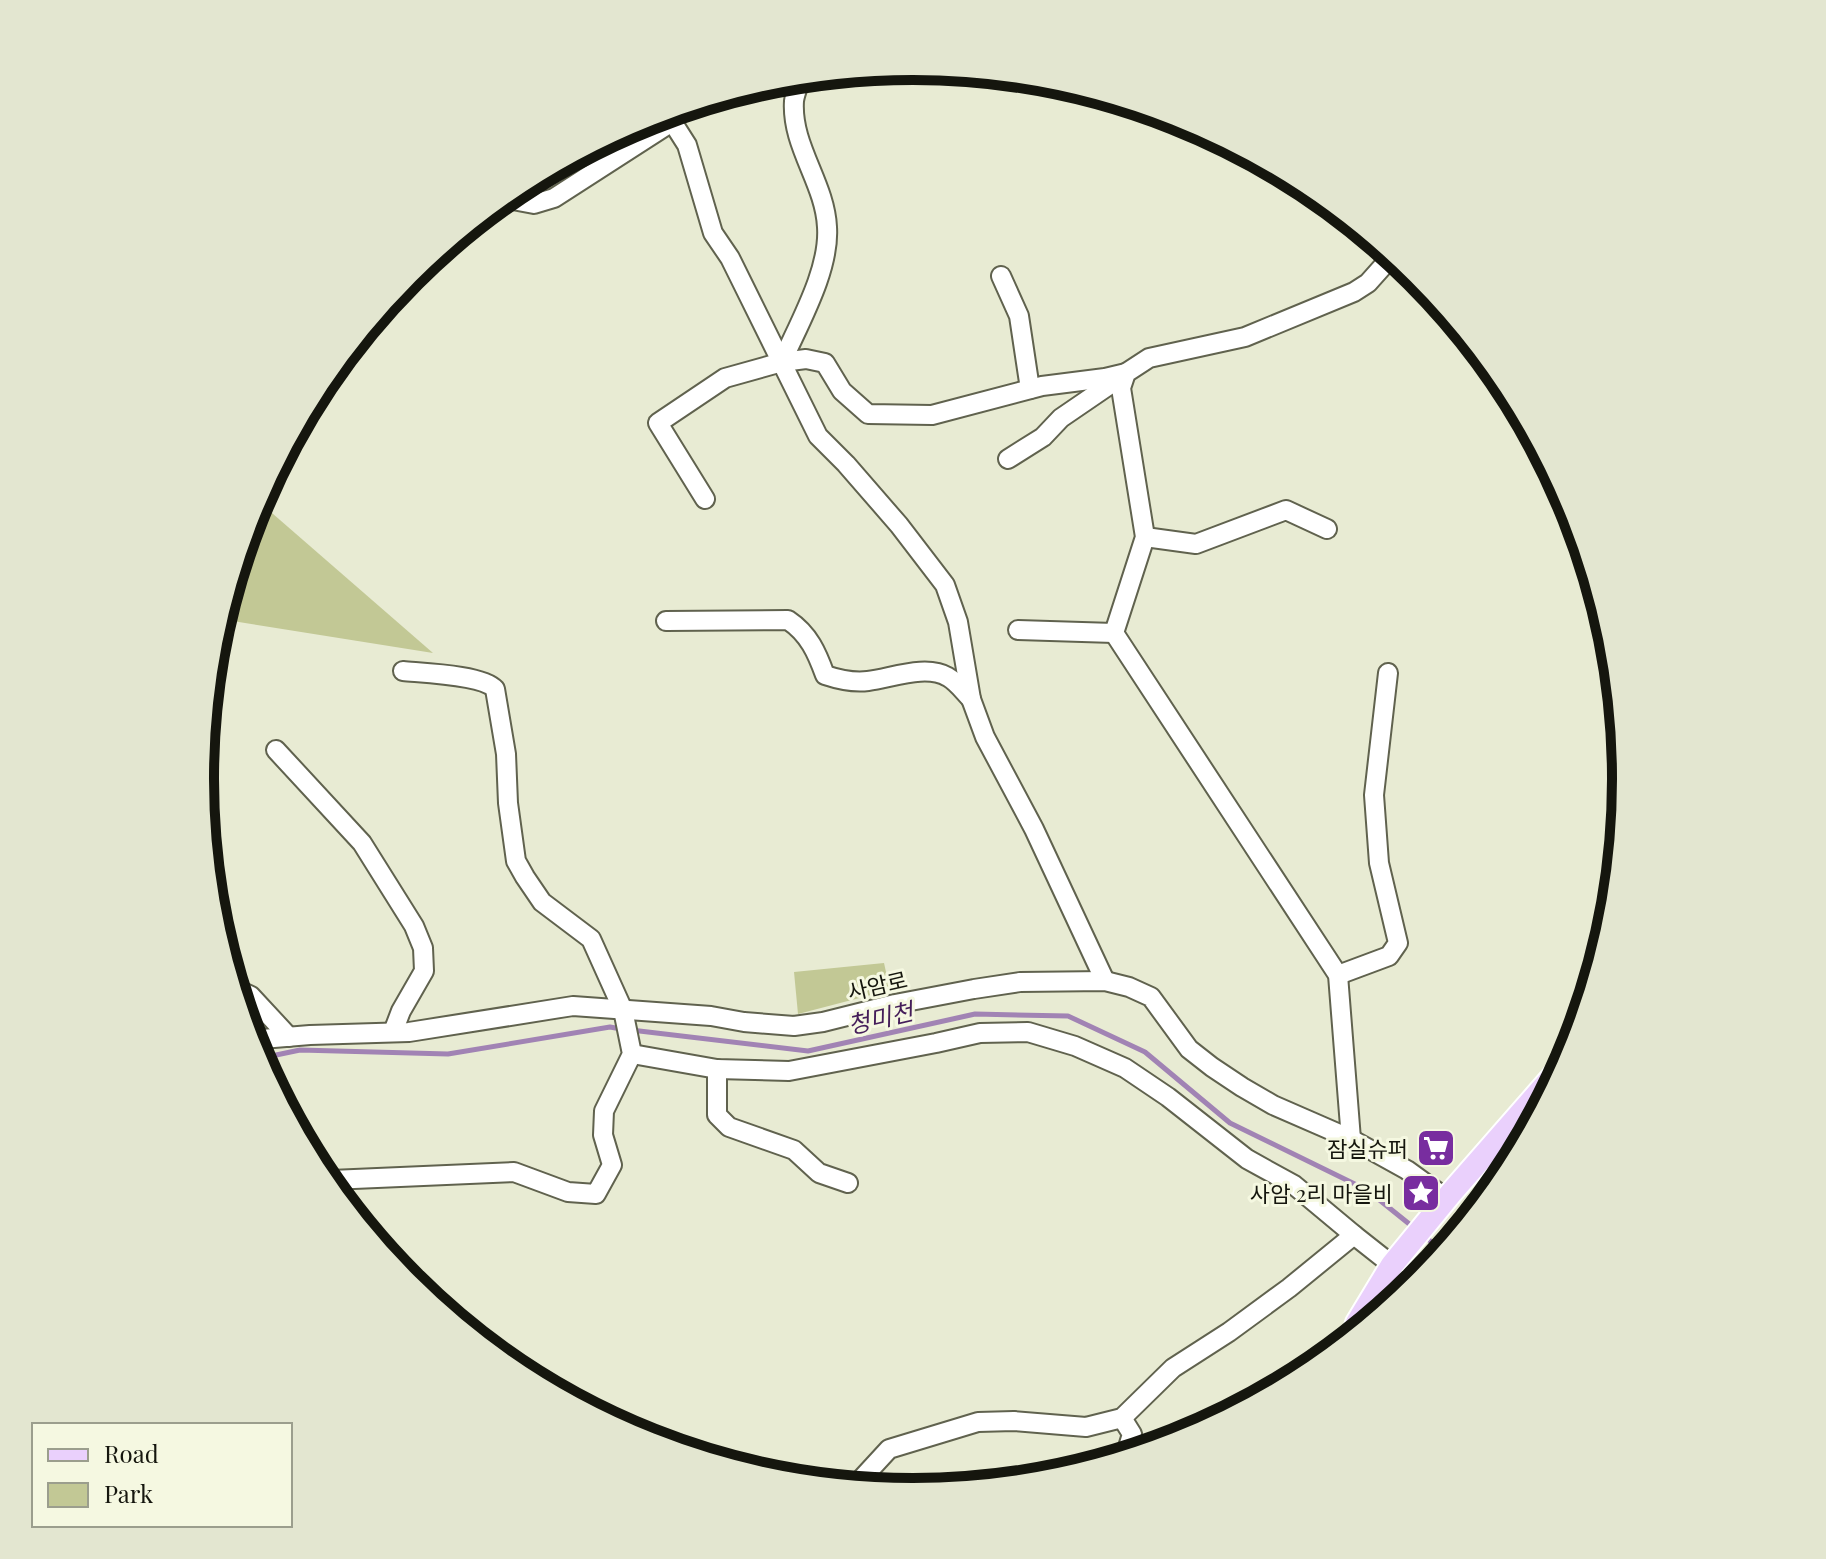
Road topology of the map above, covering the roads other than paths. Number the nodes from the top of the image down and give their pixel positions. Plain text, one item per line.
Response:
1 (797, 90) edge
2 (673, 123) edge
3 (648, 132) edge
4 (520, 201) edge
5 (1385, 264) edge
6 (1001, 276) dead end
7 (782, 362) junction
8 (1126, 373) junction
9 (1030, 389) junction
10 (1008, 459) dead end
11 (705, 499) dead end
12 (1327, 529) dead end
13 (1145, 537) junction
14 (666, 621) dead end
15 (1018, 630) dead end
16 (1114, 633) junction
17 (403, 671) dead end
18 (1388, 673) dead end
19 (971, 699) junction
20 (276, 750) dead end
21 (1338, 975) junction
22 (1105, 981) junction
23 (248, 995) edge
24 (623, 1010) junction
25 (393, 1032) junction
26 (289, 1037) junction
27 (264, 1039) edge
28 (632, 1054) junction
29 (717, 1069) junction
30 (1537, 1095) edge
31 (1351, 1139) junction
32 (339, 1180) edge
33 (848, 1183) dead end
34 (1443, 1203) junction
35 (1354, 1235) junction
36 (1394, 1263) junction
37 (1362, 1315) edge
38 (1122, 1418) junction
39 (1129, 1445) edge
40 (863, 1478) edge

1 - 7 street
2 - 7 street
3 - 4 street
5 - 8 street
6 - 9 street
7 - 9 street
7 - 11 street
7 - 19 street
8 - 9 street
8 - 10 street
8 - 13 street
12 - 13 street
13 - 16 street
14 - 19 street
15 - 16 street
16 - 21 street
17 - 24 street
18 - 21 street
19 - 22 street
20 - 25 street
21 - 31 street
22 - 24 street, 사암로
22 - 31 street, 사암로
23 - 26 street
24 - 25 street, 사암로
24 - 28 street
25 - 26 street, 사암로
26 - 27 street, 사암로
28 - 29 street
28 - 32 street
29 - 33 street
29 - 35 street
30 - 34 main road
31 - 34 street, 사암로
34 - 36 main road
35 - 36 street
35 - 38 street
36 - 37 main road
38 - 39 street
38 - 40 street

